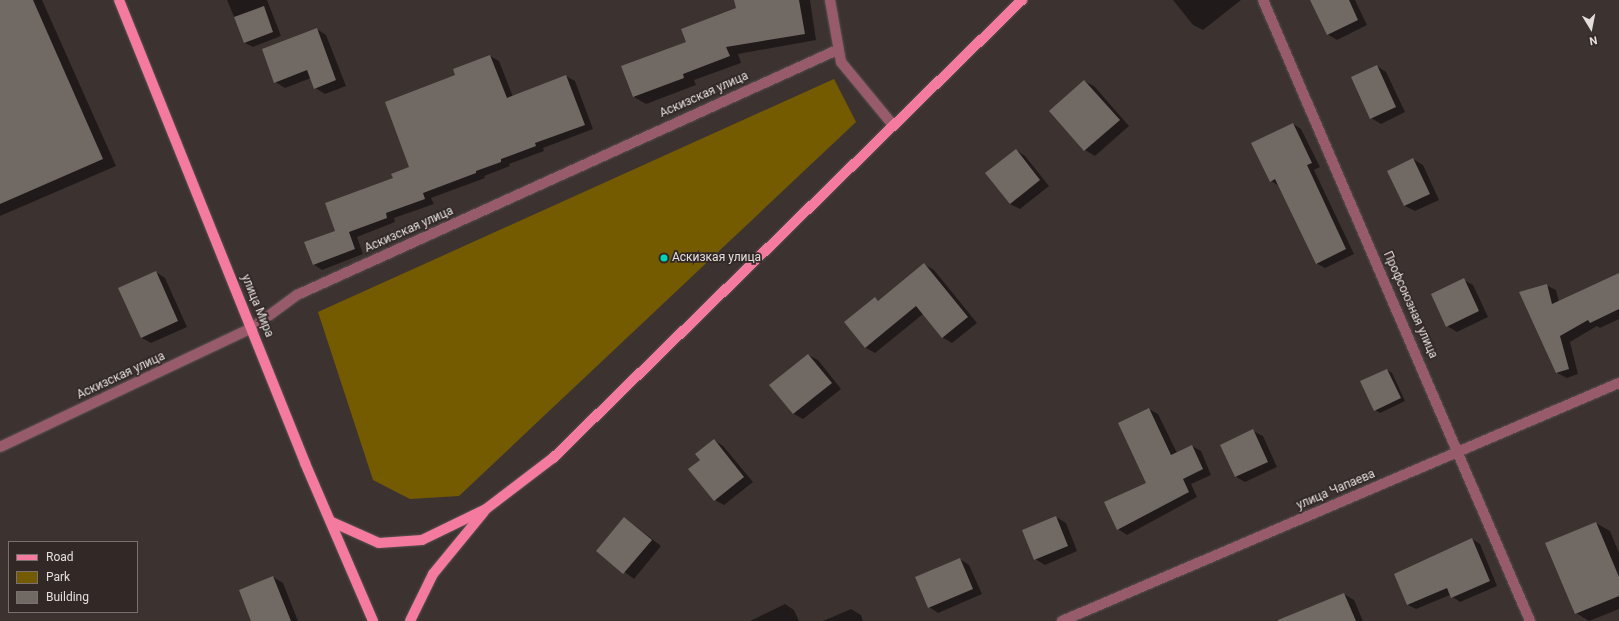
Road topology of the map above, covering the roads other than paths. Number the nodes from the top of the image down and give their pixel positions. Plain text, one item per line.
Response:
1 (119, 0) edge
2 (830, 0) edge
3 (1022, 0) edge
4 (1263, 0) edge
5 (837, 50) junction
6 (893, 125) junction
7 (252, 328) junction
8 (1619, 383) edge
9 (0, 447) edge
10 (1459, 452) junction
11 (486, 508) junction
12 (332, 522) junction
13 (373, 621) edge
14 (410, 621) edge
15 (1062, 621) edge
16 (1530, 621) edge

1 - 7 main road, улица Мира
2 - 5 street
3 - 6 main road
4 - 10 street, Профсоюзная улица
5 - 6 street
5 - 7 street, Аскизская улица
6 - 11 main road
7 - 9 street, Аскизская улица
7 - 12 main road, улица Мира
8 - 10 street, улица Чапаева
10 - 15 street, улица Чапаева
10 - 16 street, Профсоюзная улица
11 - 12 main road
11 - 14 main road
12 - 13 main road, улица Мира

